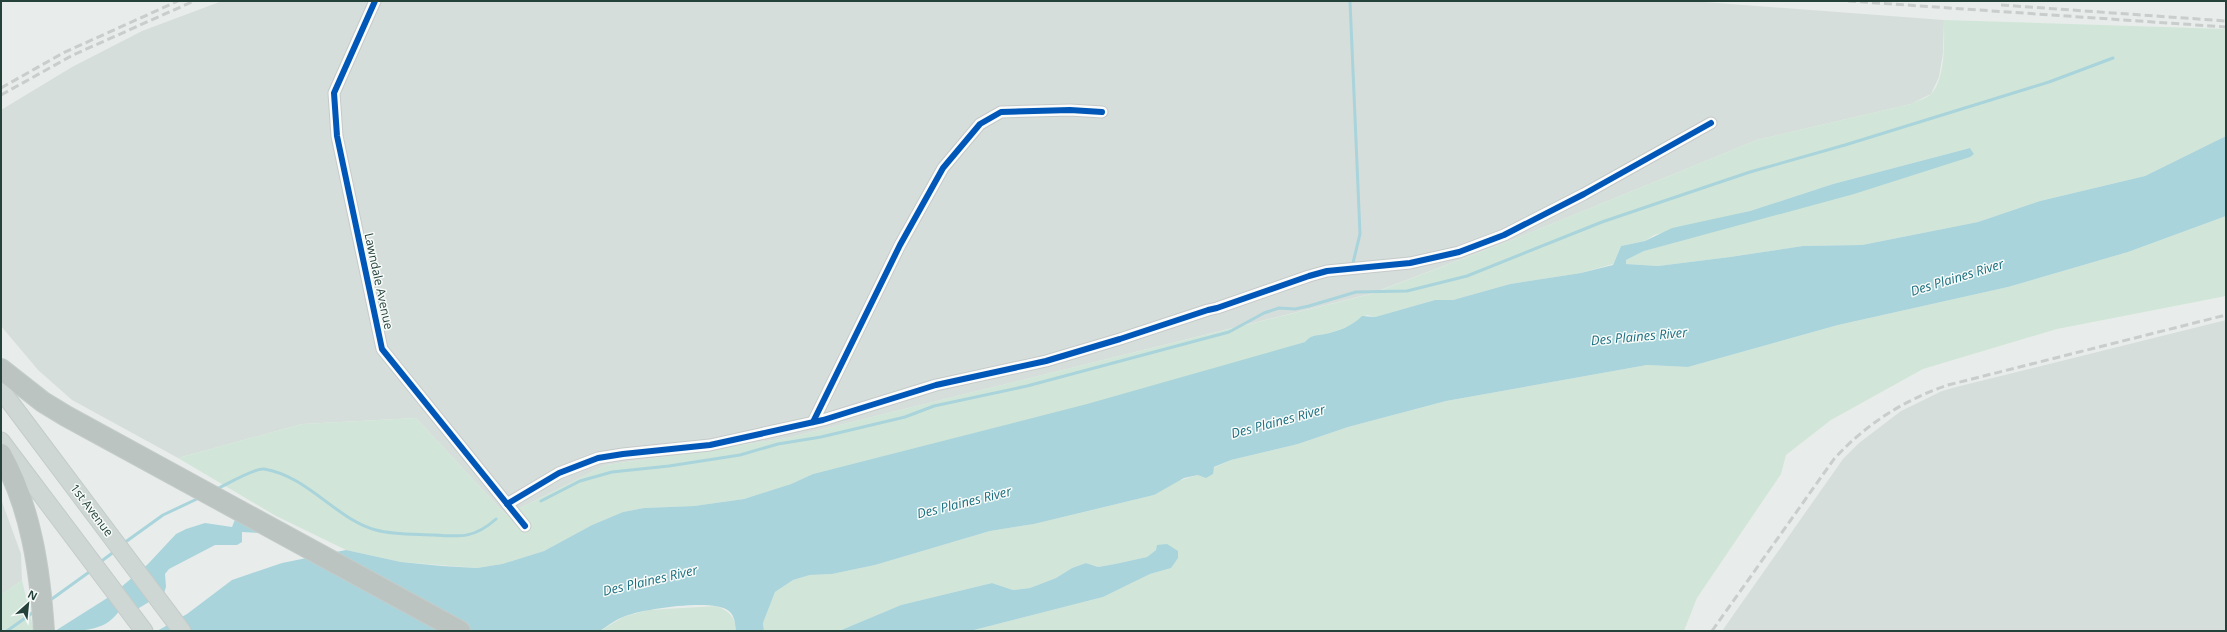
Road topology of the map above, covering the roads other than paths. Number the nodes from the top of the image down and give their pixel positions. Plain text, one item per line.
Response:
1 (375, 1) edge
2 (1102, 112) dead end
3 (1711, 123) dead end
4 (1, 369) edge
5 (1, 390) edge
6 (813, 422) junction
7 (1, 441) edge
8 (1, 454) edge
9 (506, 504) junction
10 (524, 526) dead end
11 (44, 631) edge
12 (144, 631) edge
13 (182, 631) edge
14 (460, 631) edge

1 - 9 street, Lawndale Avenue
2 - 6 street
3 - 6 street
4 - 14 highway
5 - 13 main road, 1st Avenue
6 - 9 street
7 - 12 main road
8 - 11 highway
9 - 10 street, Lawndale Avenue

